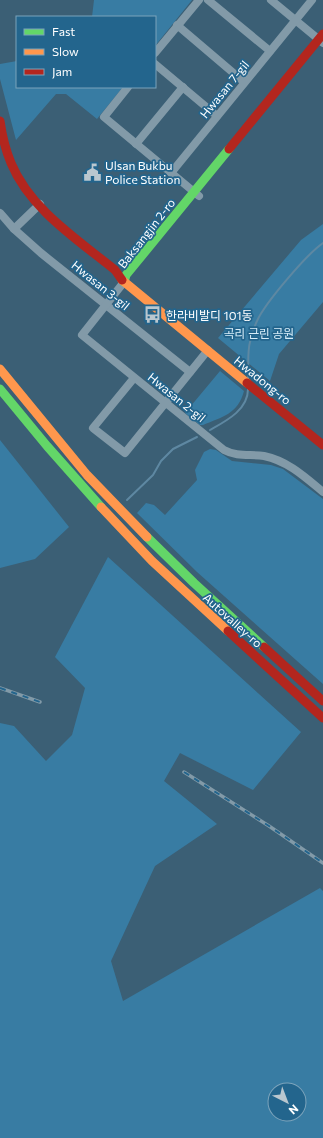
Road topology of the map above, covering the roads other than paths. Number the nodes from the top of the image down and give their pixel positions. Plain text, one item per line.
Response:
1 (199, 0) edge
2 (208, 0) edge
3 (272, 0) edge
4 (312, 0) edge
5 (295, 20) junction
6 (177, 26) junction
7 (322, 41) edge
8 (270, 51) junction
9 (156, 52) edge
10 (156, 65) edge
11 (244, 82) junction
12 (183, 87) junction
13 (127, 88) edge
14 (217, 116) junction
15 (0, 121) edge
16 (136, 144) junction
17 (4, 157) edge
18 (170, 173) junction
19 (196, 194) junction
20 (40, 204) junction
21 (0, 213) edge
22 (14, 229) junction
23 (127, 279) junction
24 (106, 305) junction
25 (208, 350) junction
26 (0, 369) edge
27 (190, 372) junction
28 (242, 374) junction
29 (134, 378) junction
30 (252, 382) junction
31 (0, 389) edge
32 (165, 403) junction
33 (323, 436) edge
34 (323, 444) edge
35 (323, 492) edge
36 (321, 700) edge
37 (323, 718) edge

1 - 6 street
2 - 8 street
3 - 5 street
4 - 5 street, Hwasan 7-gil
5 - 7 street
5 - 8 street, Hwasan 7-gil
6 - 9 street
6 - 11 street
7 - 19 main road, Baksangjin 2-ro
8 - 11 street, Hwasan 7-gil
10 - 12 street
11 - 14 street, Hwasan 7-gil
12 - 14 street
12 - 16 street
13 - 16 street
14 - 18 street, Hwasan 7-gil
15 - 17 main road, Hwadong-ro
16 - 18 street
17 - 20 main road, Hwadong-ro
18 - 19 street
19 - 23 main road, Baksangjin 2-ro
20 - 22 street
20 - 23 main road, Hwadong-ro
21 - 22 street, Hwasan 3-gil
22 - 24 street, Hwasan 3-gil
23 - 24 street, Hwasan 2-gil
23 - 25 main road, Hwadong-ro
23 - 28 main road, Hwadong-ro
24 - 27 street, Hwasan 3-gil
24 - 29 street, Hwasan 2-gil
25 - 27 street
25 - 28 main road, Hwadong-ro
26 - 36 main road, Autovalley-ro
27 - 32 street
28 - 30 main road, Hwadong-ro
29 - 32 street, Hwasan 2-gil
29 - 32 street
30 - 33 main road, Hwadong-ro
30 - 34 main road, Hwadong-ro
31 - 37 main road, Autovalley-ro
32 - 35 street, Hwasan 2-gil

